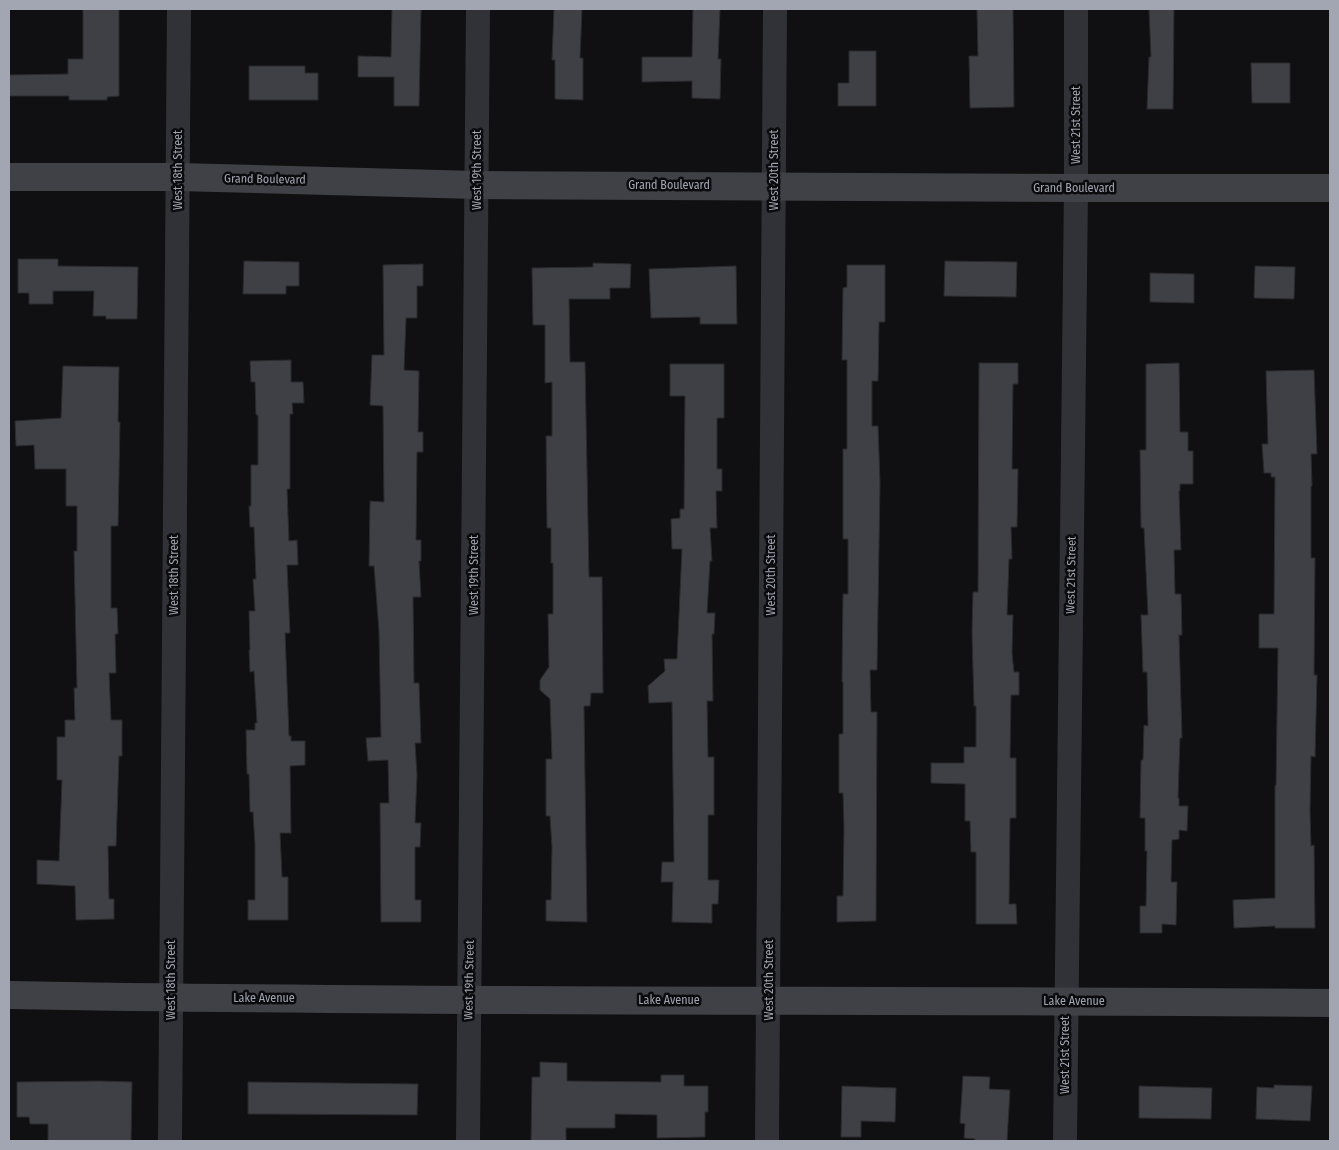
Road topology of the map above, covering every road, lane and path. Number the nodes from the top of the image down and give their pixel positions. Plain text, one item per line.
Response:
1 (179, 9) edge
2 (478, 9) edge
3 (775, 9) edge
4 (1076, 9) edge
5 (9, 177) edge
6 (178, 177) junction
7 (476, 185) junction
8 (774, 185) junction
9 (1076, 188) junction
10 (1330, 188) edge
11 (9, 995) edge
12 (171, 998) junction
13 (469, 999) junction
14 (769, 1000) junction
15 (1065, 1000) junction
16 (1330, 1003) edge
17 (170, 1141) edge
18 (468, 1141) edge
19 (768, 1141) edge
20 (1065, 1141) edge

1 - 6 street, West 18th Street
2 - 7 street, West 19th Street
3 - 8 street, West 20th Street
4 - 9 street, West 21st Street
5 - 6 street, Grand Boulevard
6 - 7 street, Grand Boulevard
6 - 12 street, West 18th Street
7 - 8 street, Grand Boulevard
7 - 13 street, West 19th Street
8 - 9 street, Grand Boulevard
8 - 14 street, West 20th Street
9 - 10 street, Grand Boulevard
9 - 15 street, West 21st Street
11 - 12 street, Lake Avenue
12 - 13 street, Lake Avenue
12 - 17 street, West 18th Street
13 - 14 street, Lake Avenue
13 - 18 street, West 19th Street
14 - 15 street, Lake Avenue
14 - 19 street, West 20th Street
15 - 16 street, Lake Avenue
15 - 20 street, West 21st Street

